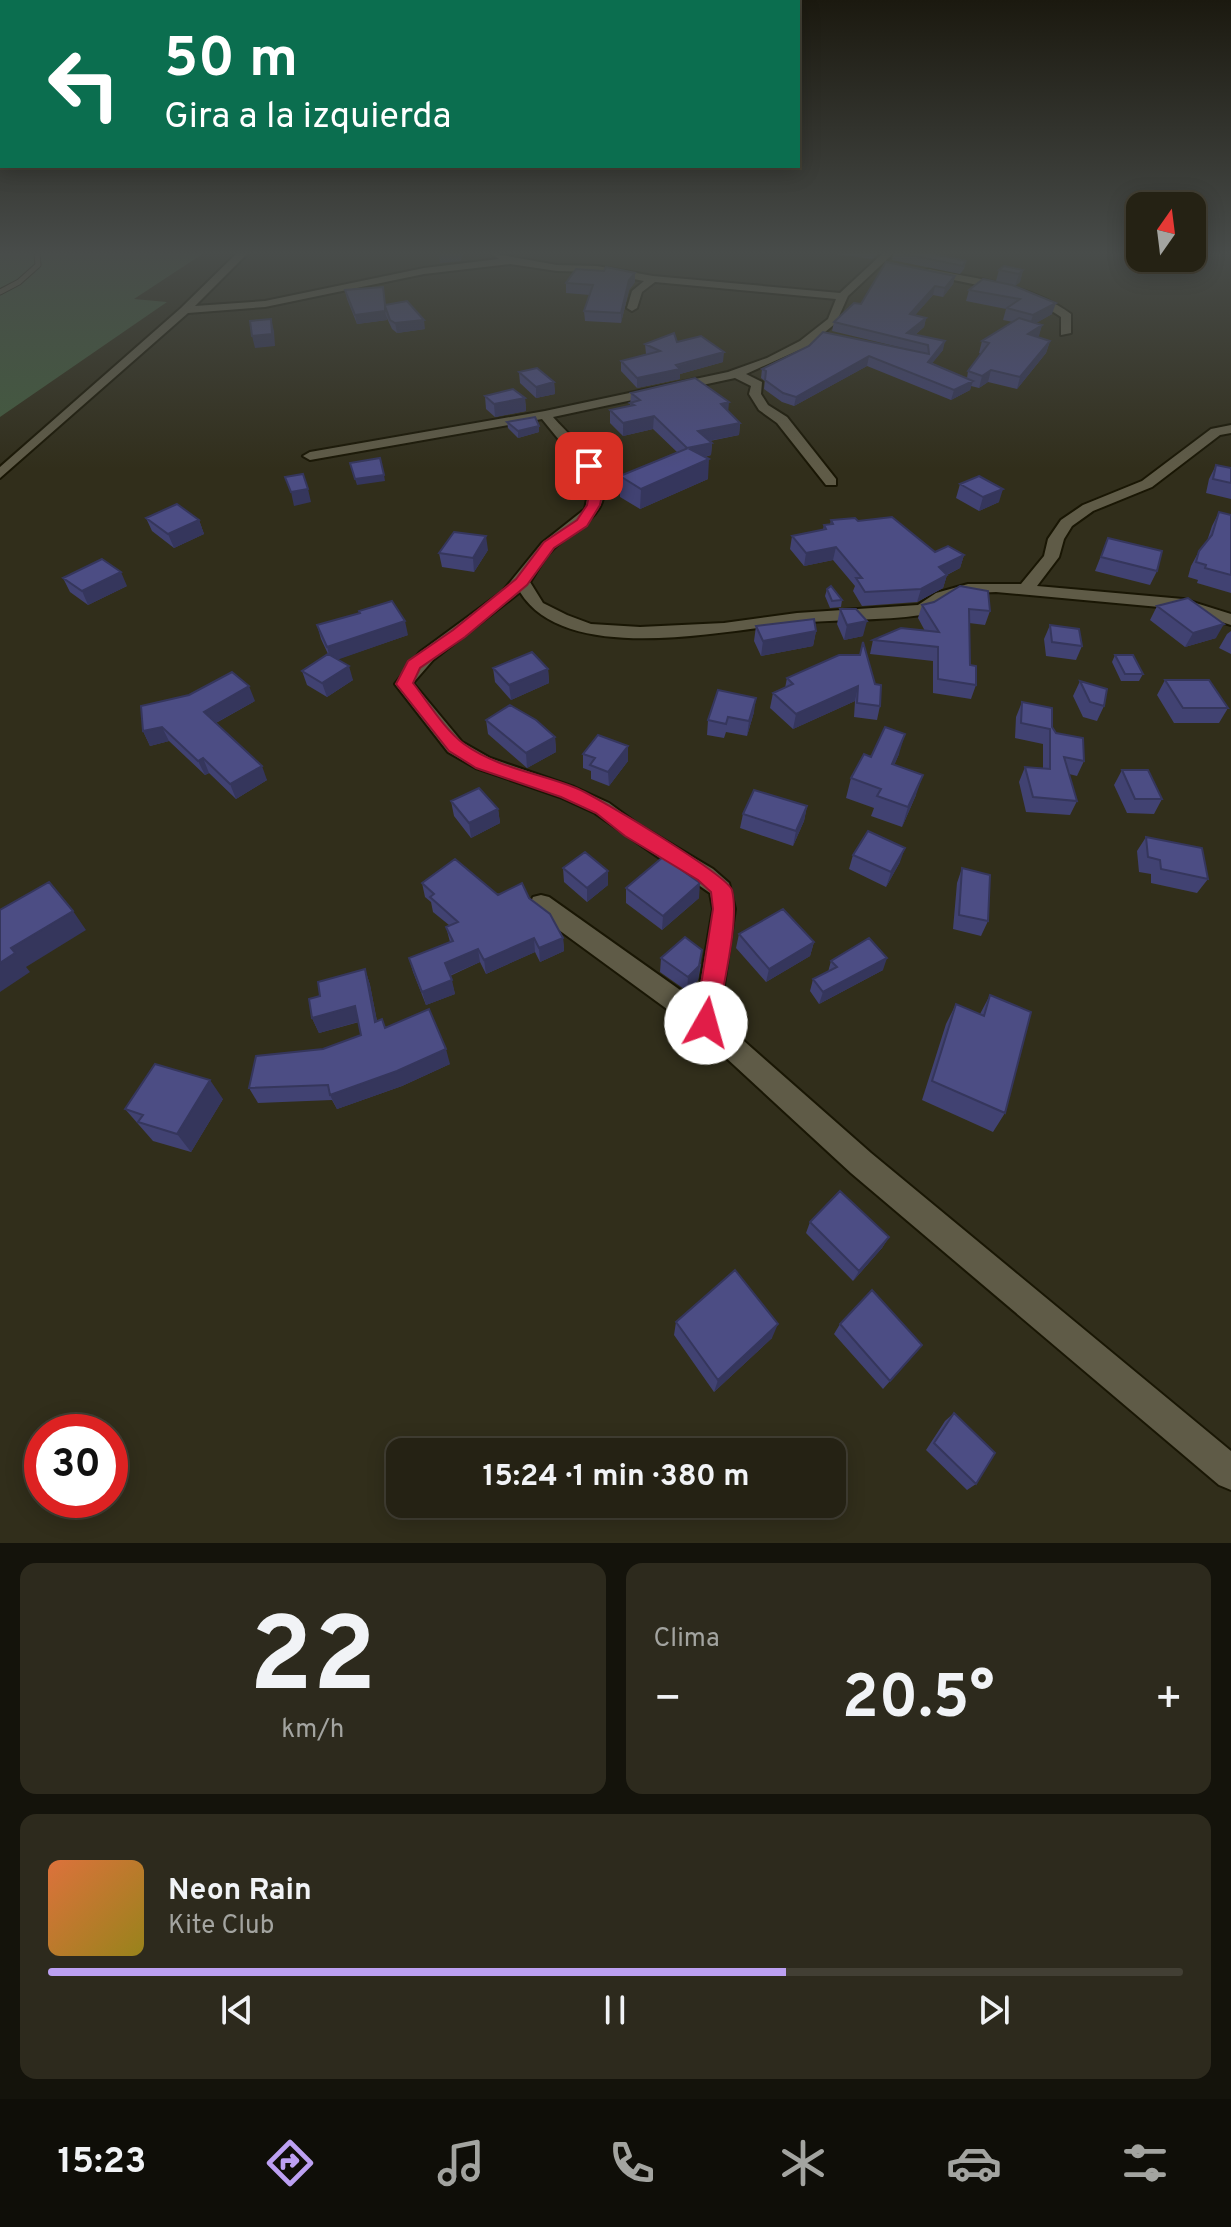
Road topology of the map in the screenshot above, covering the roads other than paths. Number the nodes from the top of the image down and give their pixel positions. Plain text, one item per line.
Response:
1 (168, 325) edge
2 (829, 325) edge
3 (1066, 325) edge
4 (1065, 333) dead end
5 (734, 373) junction
6 (545, 415) junction
7 (1231, 429) edge
8 (310, 456) dead end
9 (0, 474) edge
10 (831, 482) dead end
11 (522, 582) junction
12 (1026, 590) junction
13 (1231, 620) edge
14 (541, 904) edge
15 (706, 1023) junction
16 (1231, 1473) edge

1 - 9 street
2 - 5 street
3 - 4 street
5 - 6 street
5 - 10 street
6 - 8 street
6 - 11 street
7 - 12 street
11 - 12 street
11 - 15 street
12 - 13 street
14 - 15 street
15 - 16 street

